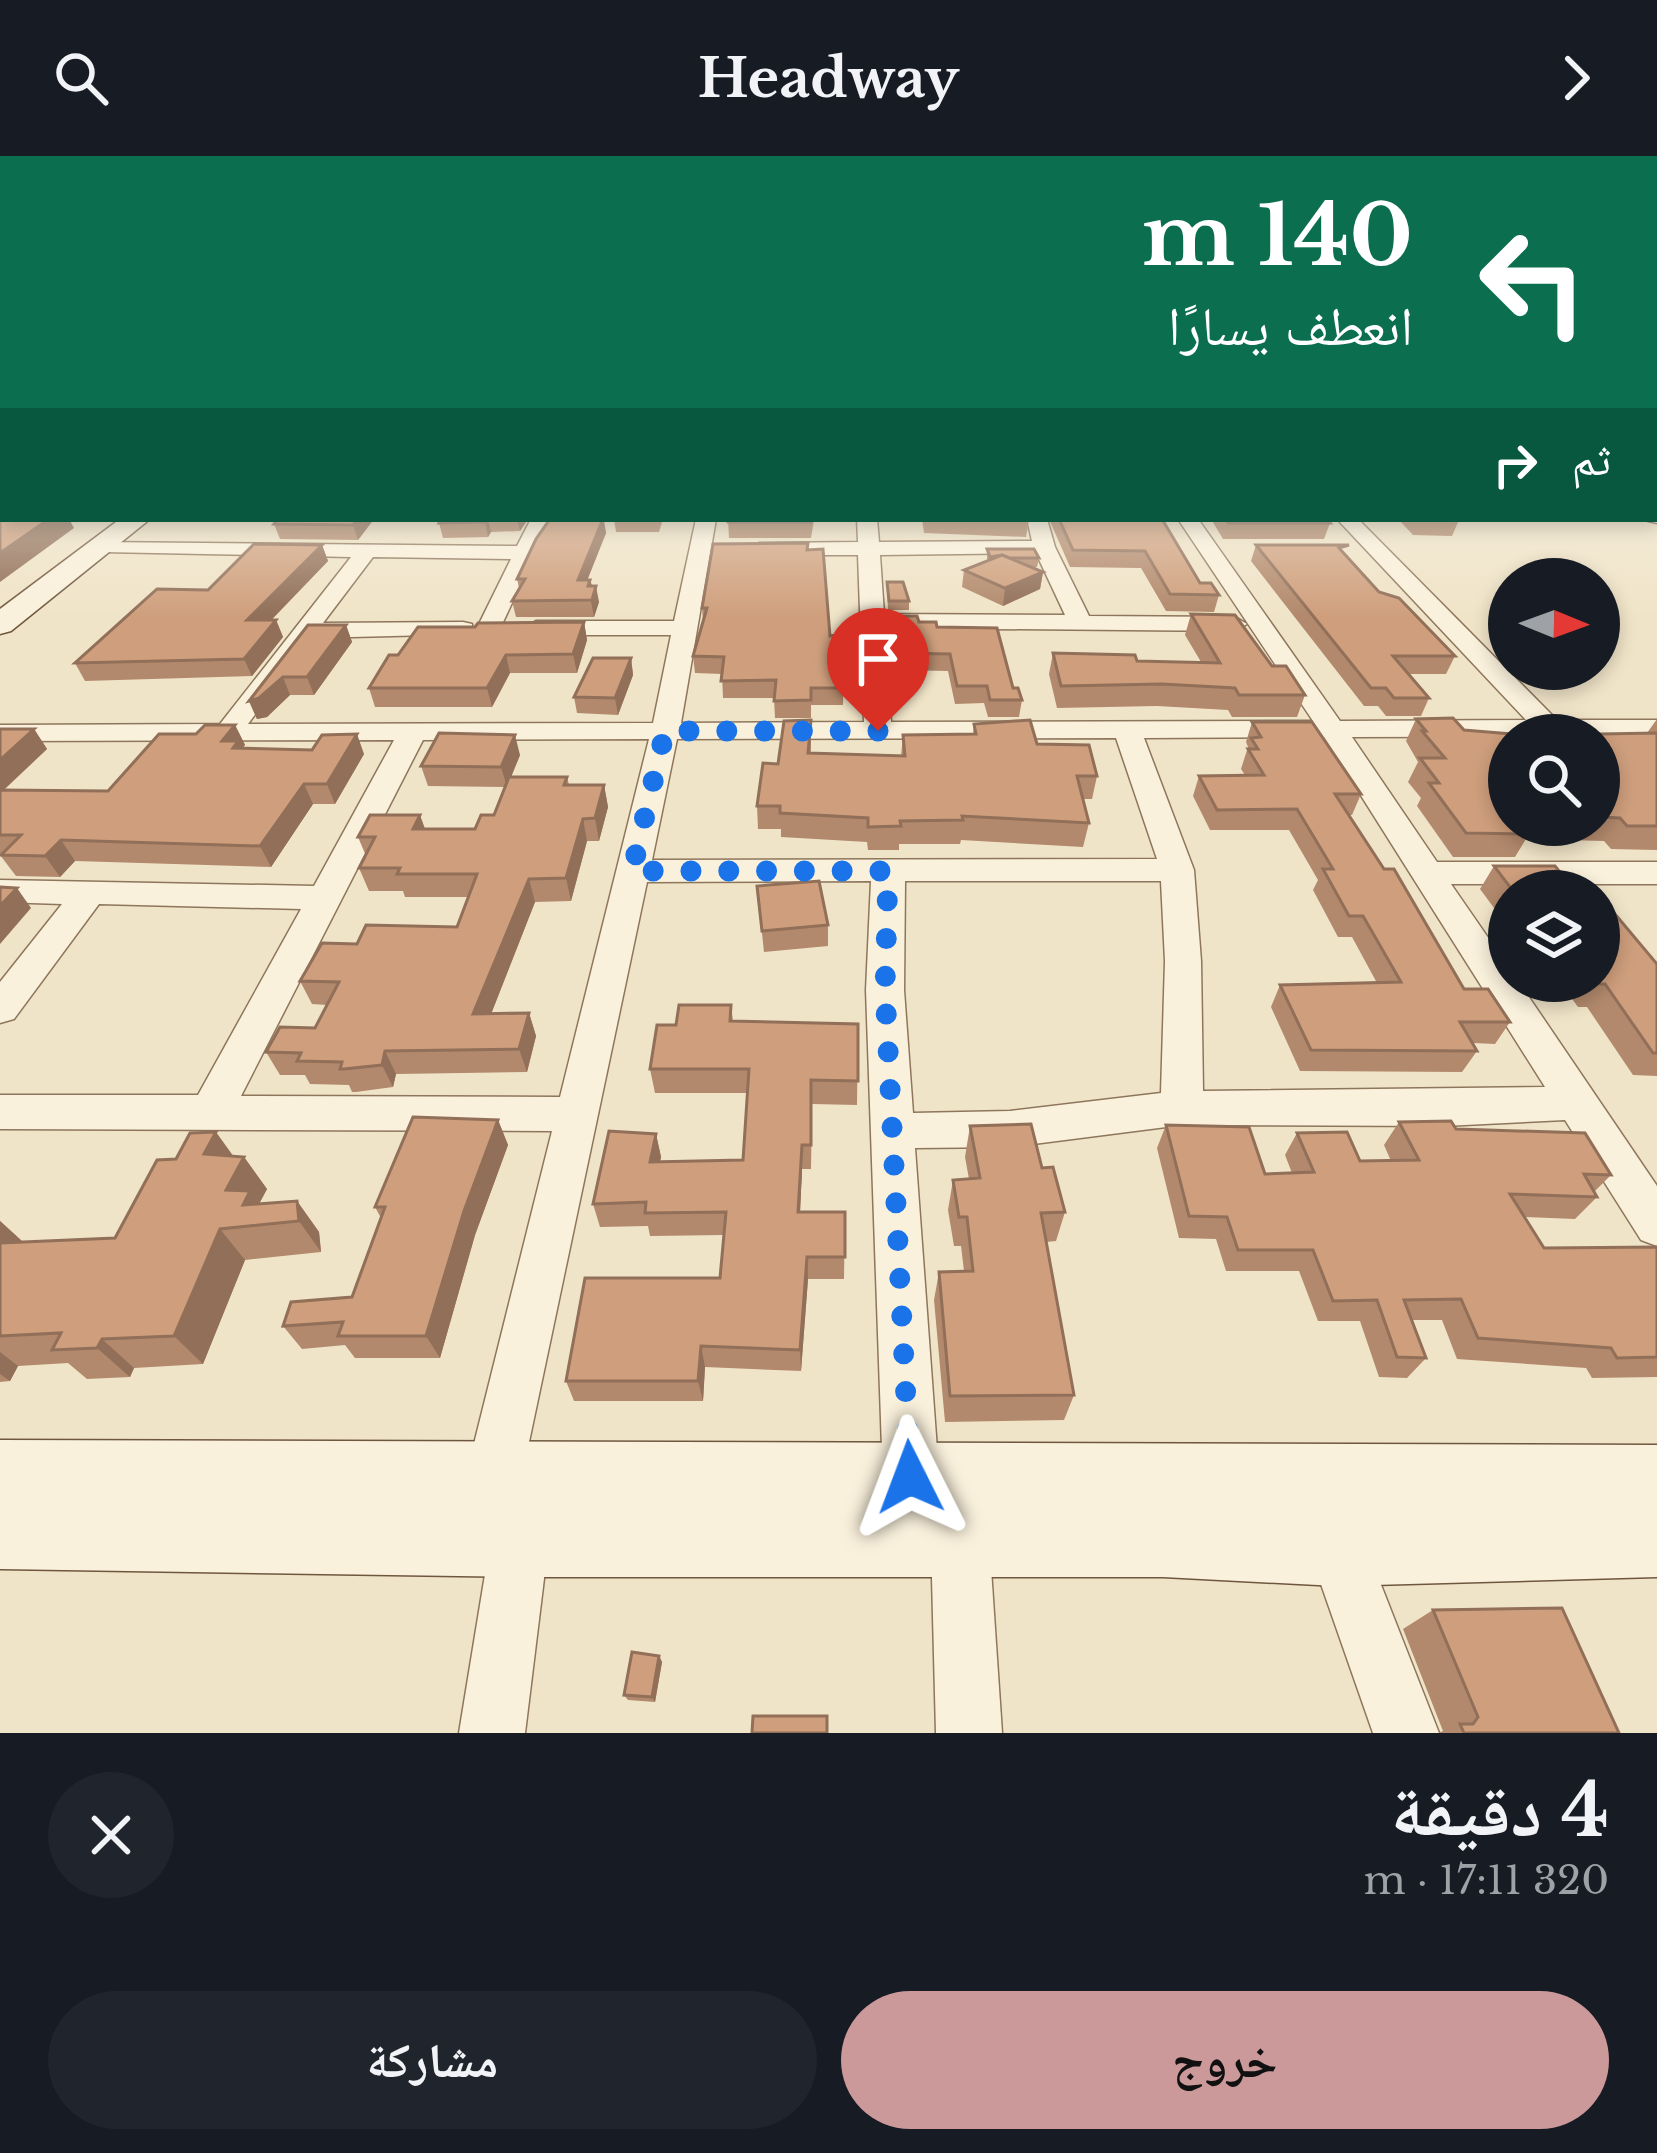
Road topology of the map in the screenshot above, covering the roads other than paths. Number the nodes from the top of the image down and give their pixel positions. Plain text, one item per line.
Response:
1 (133, 522) edge
2 (540, 522) edge
3 (867, 522) edge
4 (1038, 522) edge
5 (1191, 522) edge
6 (1350, 522) edge
7 (704, 534) edge
8 (103, 546) junction
9 (1044, 547) junction
10 (868, 549) junction
11 (1335, 551) edge
12 (1377, 551) junction
13 (365, 553) junction
14 (525, 553) junction
15 (872, 621) junction
16 (1080, 621) junction
17 (0, 624) edge
18 (1260, 625) junction
19 (489, 628) junction
20 (687, 628) junction
21 (305, 631) junction
22 (1535, 714) edge
23 (1620, 728) edge
24 (1657, 728) edge
25 (1488, 729) edge
26 (1127, 730) junction
27 (1333, 730) junction
28 (665, 731) junction
29 (878, 731) junction
30 (228, 732) junction
31 (413, 732) junction
32 (0, 733) edge
33 (1177, 870) junction
34 (632, 871) junction
35 (888, 871) junction
36 (1427, 873) junction
37 (1657, 873) edge
38 (0, 891) edge
39 (89, 893) junction
40 (324, 898) junction
41 (0, 1009) edge
42 (1577, 1103) junction
43 (1182, 1108) junction
44 (212, 1110) junction
45 (0, 1112) edge
46 (578, 1114) junction
47 (894, 1131) junction
48 (1657, 1225) edge
49 (0, 1477) edge
50 (910, 1477) junction
51 (1657, 1482) edge
52 (507, 1509) junction
53 (0, 1530) edge
54 (1657, 1538) edge
55 (960, 1539) junction
56 (1337, 1547) junction
57 (492, 1733) edge
58 (969, 1733) edge
59 (1406, 1733) edge

1 - 8 street
2 - 14 street
3 - 10 street
4 - 9 street
5 - 18 street
6 - 12 street
7 - 10 street
7 - 20 street
8 - 13 street
8 - 17 street
9 - 10 street
9 - 16 street
10 - 15 street
11 - 12 street
12 - 22 street
13 - 14 street
13 - 21 street
14 - 19 street
15 - 16 street
15 - 29 street
16 - 18 street
18 - 27 street
19 - 20 street
19 - 21 street
20 - 28 street
21 - 30 street
23 - 24 street
25 - 27 street
26 - 27 street
26 - 29 street
26 - 33 street
27 - 36 street
28 - 29 street
28 - 31 street
28 - 34 street
30 - 31 street
30 - 32 street
31 - 40 street
33 - 35 street
33 - 43 street
34 - 35 street
34 - 46 street
35 - 47 street
36 - 37 street
36 - 42 street
38 - 39 street
39 - 40 street
39 - 41 street
40 - 44 street
42 - 43 street
42 - 48 street
43 - 47 street
44 - 45 street
44 - 46 street
46 - 52 street
47 - 50 street
49 - 52 street
50 - 51 street
50 - 52 street
52 - 53 street
52 - 55 street
52 - 57 street
54 - 56 street
55 - 56 street
55 - 58 street
56 - 59 street

